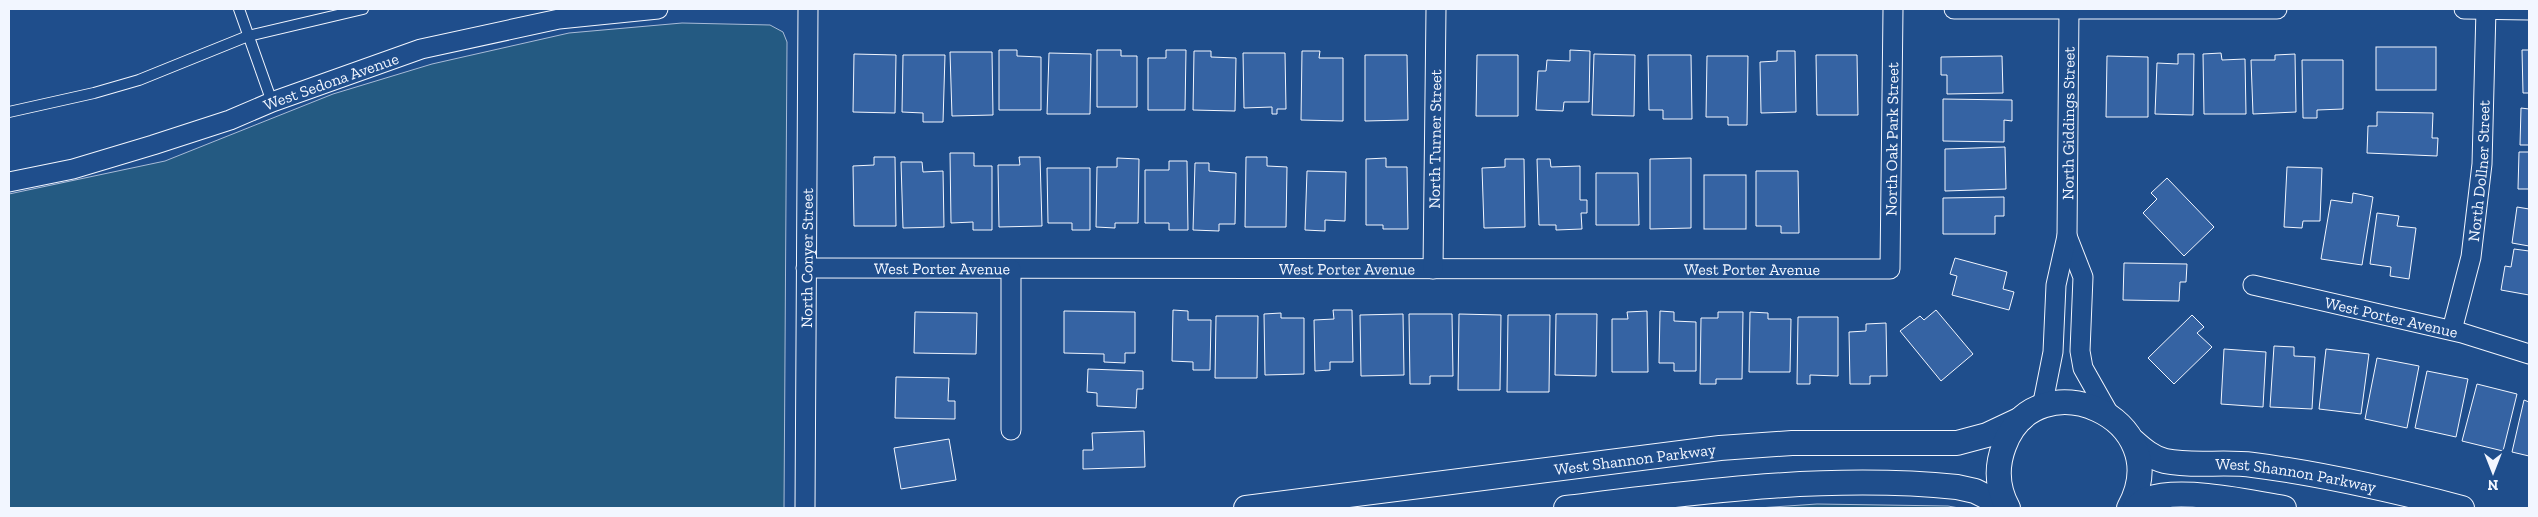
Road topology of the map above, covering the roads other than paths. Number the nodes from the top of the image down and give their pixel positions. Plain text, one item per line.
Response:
1 (239, 9) edge
2 (362, 9) edge
3 (658, 9) edge
4 (808, 9) edge
5 (1436, 9) edge
6 (1893, 9) edge
7 (1954, 9) edge
8 (2277, 9) edge
9 (2464, 9) edge
10 (2486, 9) edge
11 (2069, 10) edge
12 (2529, 10) edge
13 (248, 36) junction
14 (272, 102) junction
15 (9, 112) edge
16 (9, 182) edge
17 (2067, 236) junction
18 (806, 268) junction
19 (1011, 269) junction
20 (1433, 269) junction
21 (1890, 269) joint
22 (2253, 285) dead end
23 (2452, 330) junction
24 (2529, 354) edge
25 (2042, 407) junction
26 (2109, 414) junction
27 (2022, 419) junction
28 (1011, 430) dead end
29 (2133, 441) junction
30 (805, 508) edge
31 (1248, 508) edge
32 (1566, 508) edge
33 (2007, 508) edge
34 (2129, 508) edge
35 (2135, 508) edge
36 (2284, 508) edge
37 (2462, 508) edge

1 - 13 lane
2 - 13 lane
3 - 14 street, West Sedona Avenue
4 - 18 street, North Conyer Street
5 - 20 street, North Turner Street
6 - 21 street, North Oak Park Street
7 - 11 street
8 - 11 street
9 - 10 street
10 - 12 street
10 - 23 street, North Dollner Street
11 - 17 street, North Giddings Street
13 - 14 lane
13 - 15 lane
14 - 16 street, West Sedona Avenue
17 - 25 street, North Giddings Street
17 - 26 street, North Giddings Street
18 - 19 street, West Porter Avenue
18 - 30 street, North Conyer Street
19 - 20 street, West Porter Avenue
19 - 28 street
20 - 21 street, West Porter Avenue
22 - 23 street, West Porter Avenue
23 - 24 street, West Porter Avenue
25 - 26 street
25 - 27 street
26 - 29 street
27 - 31 street, West Shannon Parkway
27 - 33 street
29 - 34 street
29 - 37 street, West Shannon Parkway
32 - 33 street
35 - 36 street, West Shannon Parkway

